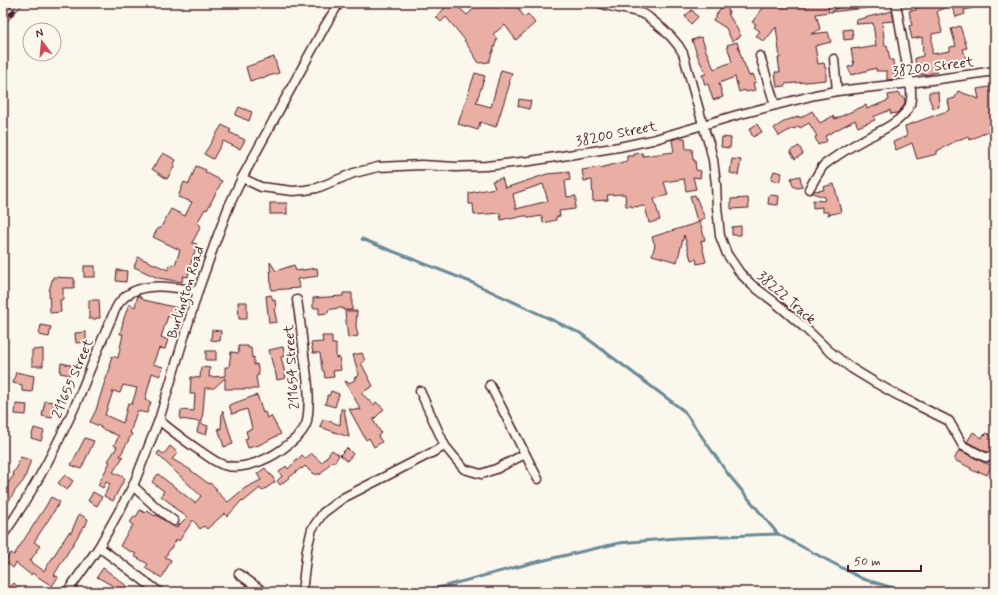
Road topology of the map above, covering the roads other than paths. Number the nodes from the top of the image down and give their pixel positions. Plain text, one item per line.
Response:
1 (339, 3) edge
2 (600, 3) edge
3 (896, 3) edge
4 (760, 56) dead end
5 (834, 59) dead end
6 (995, 71) edge
7 (910, 83) junction
8 (837, 91) junction
9 (775, 105) junction
10 (703, 125) junction
11 (242, 178) junction
12 (809, 189) dead end
13 (198, 291) junction
14 (298, 300) dead end
15 (490, 385) dead end
16 (420, 391) dead end
17 (159, 420) junction
18 (445, 446) junction
19 (525, 454) junction
20 (995, 457) edge
21 (538, 479) dead end
22 (133, 486) junction
23 (174, 521) dead end
24 (3, 535) edge
25 (99, 547) junction
26 (239, 574) dead end
27 (66, 592) edge
28 (158, 592) edge
29 (264, 592) edge
30 (302, 592) edge

1 - 11 street, Burlington Road
2 - 10 street, 38222 Track
3 - 7 street
4 - 9 street
5 - 8 street
6 - 7 street, 38200 Street
7 - 8 street, 38200 Street
7 - 12 street
8 - 9 street, 38200 Street
9 - 10 street, 38200 Street
10 - 11 street, 38200 Street
10 - 20 street, 38222 Track
11 - 13 street, Burlington Road
13 - 17 street, Burlington Road
13 - 24 street, 211655 Street
14 - 17 street, 211654 Street
15 - 19 street
16 - 18 street
17 - 22 street, Burlington Road
18 - 19 street
18 - 30 street
19 - 21 street
22 - 23 street
22 - 25 street, Burlington Road
25 - 27 street, Burlington Road
25 - 28 street
26 - 29 street

